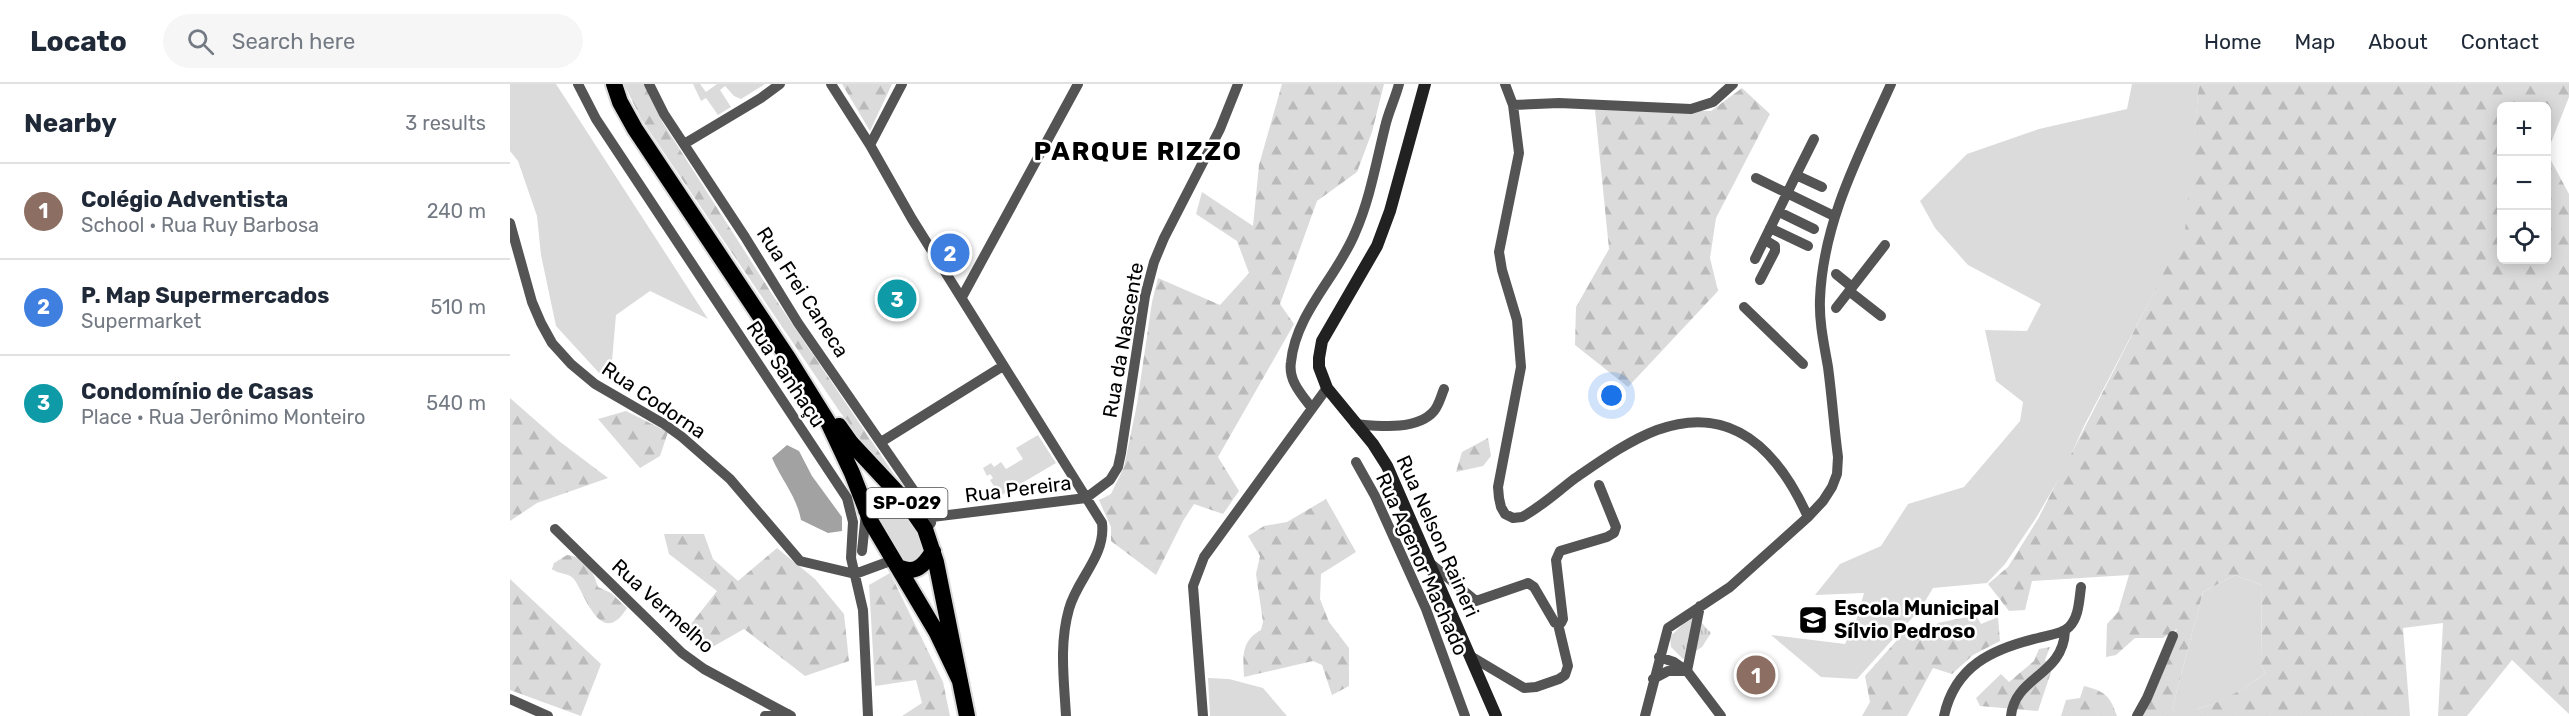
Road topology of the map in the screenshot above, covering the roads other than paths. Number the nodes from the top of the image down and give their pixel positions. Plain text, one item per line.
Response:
1 (578, 84) edge
2 (614, 84) edge
3 (661, 84) edge
4 (780, 84) edge
5 (831, 84) edge
6 (902, 84) edge
7 (1078, 84) edge
8 (1238, 84) edge
9 (1399, 84) edge
10 (1425, 84) edge
11 (1508, 84) edge
12 (1733, 84) edge
13 (1891, 84) edge
14 (650, 87) edge
15 (1513, 105) junction
16 (1814, 139) dead end
17 (684, 144) junction
18 (870, 145) junction
19 (1796, 175) junction
20 (1756, 178) dead end
21 (1822, 188) dead end
22 (1787, 194) junction
23 (1779, 212) junction
24 (1834, 216) junction
25 (510, 223) edge
26 (1770, 228) junction
27 (1814, 229) dead end
28 (1765, 240) junction
29 (1884, 244) dead end
30 (1808, 246) dead end
31 (1755, 259) dead end
32 (1836, 274) dead end
33 (1760, 280) dead end
34 (1851, 289) junction
35 (962, 297) junction
36 (1837, 301) dead end
37 (1743, 308) dead end
38 (1881, 316) dead end
39 (788, 358) junction
40 (1803, 364) dead end
41 (1003, 366) junction
42 (1327, 388) junction
43 (1444, 389) dead end
44 (1311, 406) junction
45 (1355, 424) junction
46 (881, 442) junction
47 (1356, 462) dead end
48 (1599, 485) dead end
49 (1086, 498) junction
50 (884, 501) junction
51 (907, 503) junction
52 (866, 510) junction
53 (1808, 518) junction
54 (929, 523) junction
55 (555, 529) dead end
56 (881, 538) junction
57 (933, 551) junction
58 (1429, 562) junction
59 (896, 563) junction
60 (861, 564) junction
61 (2081, 587) dead end
62 (1699, 609) junction
63 (1558, 624) junction
64 (2065, 631) junction
65 (2173, 636) dead end
66 (1472, 657) junction
67 (1659, 657) junction
68 (1687, 671) junction
69 (1653, 679) junction
70 (960, 681) junction
71 (510, 699) edge
72 (789, 715) edge
73 (548, 716) edge
74 (765, 716) edge
75 (868, 716) edge
76 (967, 716) edge
77 (1066, 716) edge
78 (1203, 716) edge
79 (1465, 716) edge
80 (1496, 716) edge
81 (1645, 716) edge
82 (1721, 716) edge
83 (1944, 716) edge
84 (2011, 716) edge
85 (2137, 716) edge

1 - 60 street, Rua Sanhaçu
2 - 39 highway, SP-029
3 - 14 street
4 - 17 street
5 - 18 street
6 - 18 street
7 - 35 street
8 - 49 street, Rua da Nascente
9 - 44 street
10 - 42 main road, Rua Nelson Raineri
11 - 15 street
12 - 15 street
13 - 24 street
14 - 17 street, Rua Frei Caneca
15 - 53 street
16 - 19 street
17 - 46 street, Rua Frei Caneca
18 - 35 street
19 - 21 street
19 - 22 street
20 - 22 street
22 - 23 street
22 - 24 street
23 - 26 street
23 - 27 street
24 - 53 street
25 - 60 street, Rua Codorna
26 - 28 street
26 - 30 street
28 - 31 street
28 - 33 street
29 - 34 street
32 - 34 street
34 - 36 street
34 - 38 street
35 - 41 street
37 - 40 street
39 - 51 highway, SP-029
39 - 52 highway, SP-029
41 - 46 street
41 - 49 street
42 - 44 street
42 - 45 main road, Rua Nelson Raineri
43 - 45 street
44 - 78 street
45 - 58 main road, Rua Nelson Raineri
46 - 54 street, Rua Frei Caneca
47 - 79 street, Rua Agenor Machado
48 - 63 street
49 - 54 street, Rua Pereira
49 - 77 street
50 - 51 highway, SP-029
50 - 52 highway
50 - 56 highway, SP-029
51 - 54 highway, SP-029
52 - 56 highway, SP-029
52 - 60 street
53 - 62 street
54 - 57 highway, SP-029
55 - 72 street, Rua Vermelho
56 - 59 highway, SP-029
57 - 59 highway
57 - 70 highway, SP-029
58 - 63 street
58 - 66 main road, Rua Nelson Raineri
59 - 60 street
59 - 70 highway, SP-029
60 - 75 street, Rua Sanhaçu
61 - 64 street
62 - 67 street
62 - 68 street
63 - 66 street
64 - 83 street
64 - 84 street
65 - 85 street
66 - 80 main road, Rua Nelson Raineri
67 - 68 street
67 - 69 street
68 - 69 street
68 - 82 street
69 - 81 street
70 - 76 highway, SP-029
71 - 73 street
72 - 74 street

